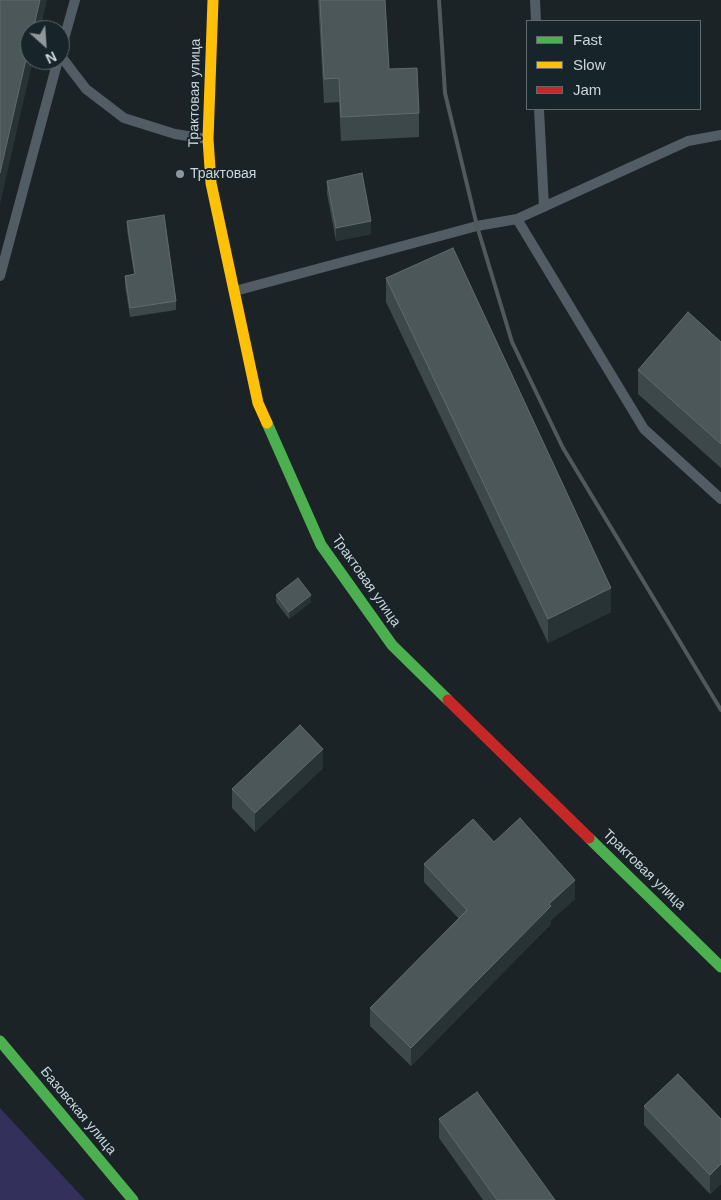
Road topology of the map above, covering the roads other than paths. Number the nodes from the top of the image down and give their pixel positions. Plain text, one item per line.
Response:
1 (75, 0) edge
2 (214, 0) edge
3 (535, 0) edge
4 (69, 20) edge
5 (536, 20) edge
6 (70, 67) edge
7 (55, 70) edge
8 (539, 110) edge
9 (721, 135) edge
10 (208, 139) junction
11 (544, 207) junction
12 (517, 219) junction
13 (0, 276) edge
14 (234, 292) junction
15 (721, 499) edge
16 (721, 967) edge
17 (0, 1041) edge
18 (133, 1200) edge

1 - 4 lane
2 - 10 main road, Трактовая улица
3 - 5 lane
6 - 10 lane
7 - 13 lane
8 - 11 lane
9 - 11 lane
10 - 14 main road, Трактовая улица
11 - 12 lane
12 - 14 lane
12 - 15 lane
14 - 16 main road, Трактовая улица
17 - 18 main road, Базовская улица

